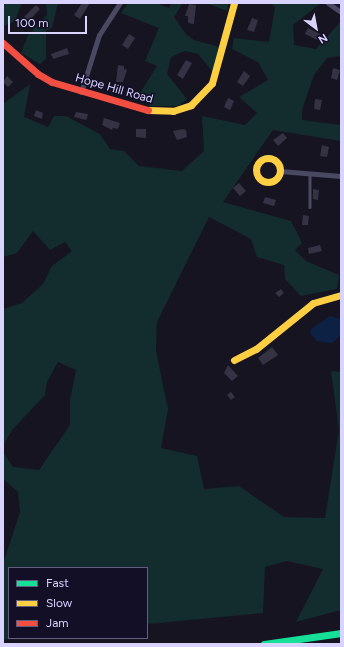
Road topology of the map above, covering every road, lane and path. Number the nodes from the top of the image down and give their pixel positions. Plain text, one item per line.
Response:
1 (120, 3) edge
2 (234, 3) edge
3 (328, 3) edge
4 (341, 12) edge
5 (3, 43) edge
6 (81, 92) junction
7 (280, 171) dead end
8 (310, 173) junction
9 (341, 176) edge
10 (310, 207) dead end
11 (341, 296) edge
12 (234, 360) dead end
13 (341, 633) edge
14 (264, 644) edge

1 - 6 street
2 - 6 main road, Hope Hill Road
3 - 4 street
5 - 6 main road, Hope Hill Road
7 - 8 street
8 - 9 street
8 - 10 lane
11 - 12 main road
13 - 14 main road

